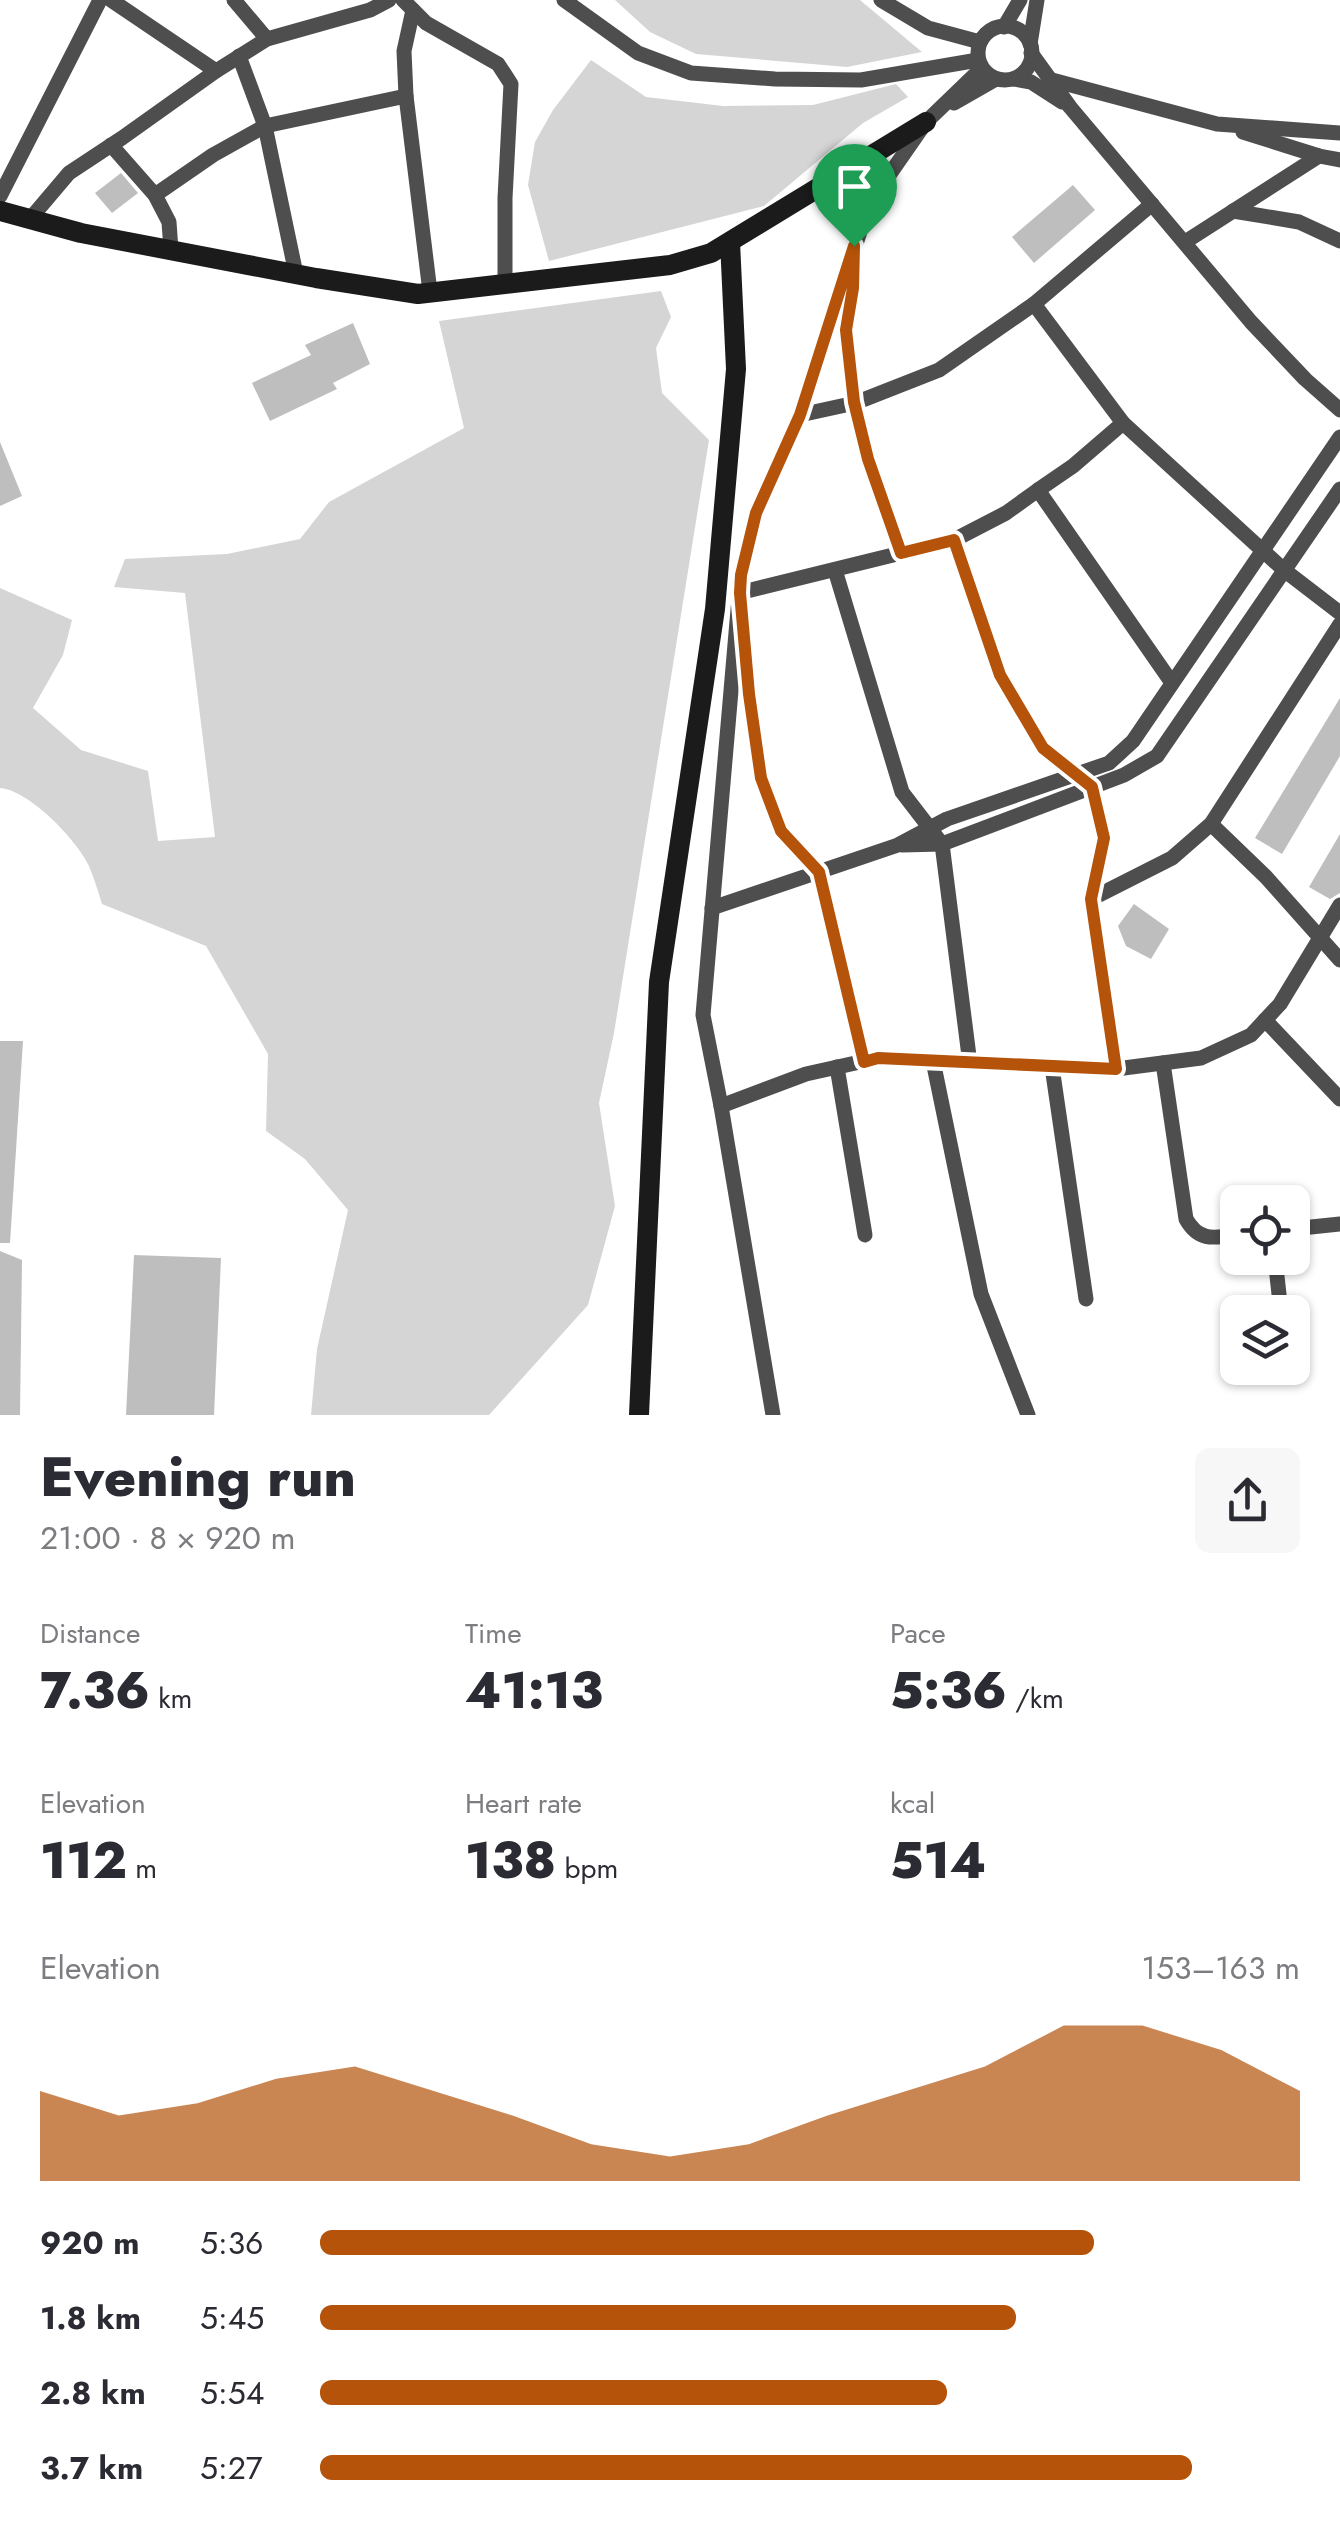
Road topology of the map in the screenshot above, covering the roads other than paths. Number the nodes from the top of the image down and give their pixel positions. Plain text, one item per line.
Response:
1 (100, 0) edge
2 (111, 0) edge
3 (234, 0) edge
4 (388, 0) edge
5 (564, 0) edge
6 (882, 0) edge
7 (1020, 0) edge
8 (1037, 0) edge
9 (408, 5) edge
10 (1004, 26) junction
11 (267, 39) junction
12 (980, 42) junction
13 (1031, 48) junction
14 (239, 56) junction
15 (980, 64) junction
16 (216, 71) junction
17 (996, 79) junction
18 (1014, 79) junction
19 (1052, 80) junction
20 (406, 96) junction
21 (1070, 107) junction
22 (926, 122) junction
23 (1217, 124) junction
24 (265, 126) junction
25 (1340, 133) edge
26 (111, 145) junction
27 (1320, 156) junction
28 (1340, 160) edge
29 (155, 195) junction
30 (1152, 204) junction
31 (2, 209) edge
32 (1233, 211) junction
33 (30, 219) junction
34 (1340, 241) edge
35 (730, 242) junction
36 (1184, 242) junction
37 (854, 246) junction
38 (172, 250) junction
39 (296, 274) junction
40 (505, 284) junction
41 (430, 292) junction
42 (1034, 304) junction
43 (854, 402) junction
44 (1340, 410) edge
45 (800, 415) junction
46 (1123, 422) junction
47 (1340, 437) edge
48 (1340, 489) edge
49 (1038, 490) junction
50 (954, 540) junction
51 (1262, 550) junction
52 (901, 553) junction
53 (835, 570) junction
54 (1284, 570) junction
55 (740, 593) junction
56 (1340, 612) edge
57 (1340, 624) edge
58 (1172, 683) junction
59 (1078, 774) junction
60 (1092, 787) junction
61 (1211, 824) junction
62 (930, 828) junction
63 (942, 844) junction
64 (898, 845) junction
65 (819, 872) junction
66 (1091, 899) junction
67 (1340, 905) edge
68 (712, 908) junction
69 (1319, 939) junction
70 (1340, 960) edge
71 (1265, 1020) junction
72 (864, 1062) junction
73 (933, 1062) junction
74 (1163, 1063) junction
75 (970, 1064) junction
76 (837, 1067) junction
77 (1052, 1067) junction
78 (1116, 1069) junction
79 (1340, 1099) edge
80 (721, 1106) junction
81 (1340, 1224) edge
82 (1310, 1227) edge
83 (865, 1235) dead end
84 (1220, 1237) edge
85 (1086, 1299) dead end
86 (639, 1415) edge
87 (773, 1415) edge
88 (1028, 1415) edge

1 - 31 street
2 - 16 street
3 - 11 street
4 - 11 street
5 - 15 street
6 - 12 street
7 - 10 street
8 - 13 street
9 - 20 street
9 - 40 street
10 - 12 street
10 - 13 street
11 - 14 street
12 - 15 street
13 - 18 street
13 - 19 street
14 - 16 street
14 - 24 street
15 - 17 street
15 - 22 street
16 - 26 street
17 - 18 street
17 - 22 street
18 - 21 street
19 - 21 street
19 - 23 street
20 - 24 street
20 - 41 street
21 - 30 street
22 - 35 street
22 - 37 street
23 - 25 street
23 - 27 street
24 - 29 street
24 - 39 street
26 - 29 street
26 - 33 street
27 - 28 street
27 - 32 street
29 - 38 street
30 - 36 street
30 - 42 street
31 - 33 street
32 - 34 street
32 - 36 street
33 - 38 street
35 - 40 street
35 - 86 street
36 - 44 street
37 - 43 street
37 - 45 street
38 - 39 street
39 - 41 street
40 - 41 street
42 - 43 street
42 - 46 street
43 - 45 street
43 - 52 street
45 - 55 street
46 - 49 street
46 - 51 street
47 - 51 street
48 - 54 street
49 - 50 street
49 - 58 street
50 - 52 street
50 - 59 street
51 - 54 street
51 - 58 street
52 - 53 street
53 - 55 street
53 - 62 street
54 - 56 street
54 - 60 street
55 - 65 street
55 - 68 street
57 - 61 street
58 - 59 street
59 - 60 street
59 - 62 street
60 - 63 street
60 - 66 street
61 - 66 street
61 - 69 street
62 - 63 street
62 - 64 street
63 - 64 street
63 - 75 street
64 - 65 street
65 - 68 street
65 - 72 street
66 - 78 street
67 - 69 street
68 - 80 street
69 - 70 street
69 - 71 street
71 - 74 street
71 - 79 street
72 - 73 street
72 - 76 street
73 - 75 street
73 - 88 street
74 - 78 street
74 - 84 street
75 - 77 street
76 - 80 street
76 - 83 street
77 - 78 street
77 - 85 street
80 - 87 street
81 - 82 street

